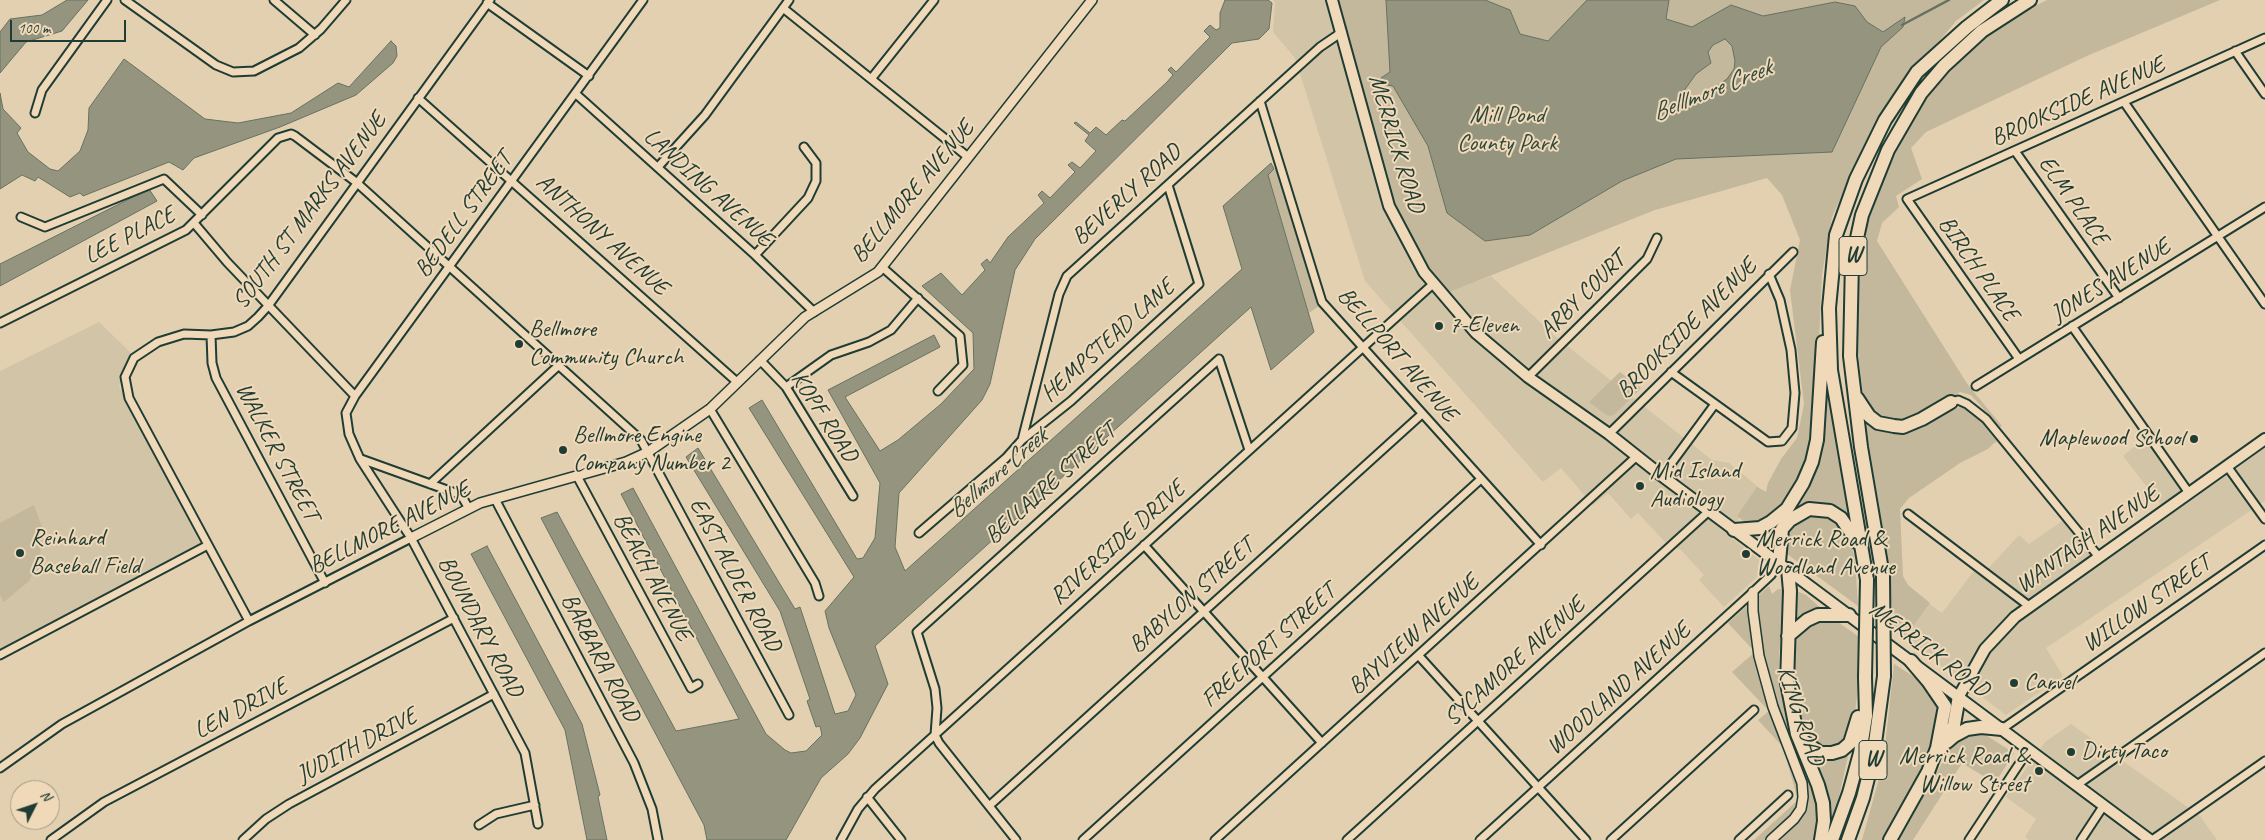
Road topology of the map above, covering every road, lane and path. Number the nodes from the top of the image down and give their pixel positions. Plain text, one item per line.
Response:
1 (107, 0) edge
2 (125, 0) edge
3 (274, 0) edge
4 (346, 0) edge
5 (789, 0) edge
6 (934, 0) edge
7 (1092, 0) edge
8 (1332, 0) edge
9 (2002, 0) edge
10 (2030, 0) edge
11 (640, 1) edge
12 (488, 2) edge
13 (783, 8) junction
14 (1342, 32) junction
15 (315, 35) junction
16 (2265, 38) edge
17 (2235, 51) junction
18 (589, 76) junction
19 (872, 79) junction
20 (576, 94) junction
21 (2265, 94) edge
22 (418, 98) junction
23 (1260, 101) junction
24 (2124, 102) junction
25 (35, 113) dead end
26 (804, 147) dead end
27 (2015, 151) junction
28 (968, 157) junction
29 (658, 168) junction
30 (512, 179) junction
31 (356, 182) junction
32 (1168, 185) junction
33 (1907, 199) joint
34 (2265, 207) edge
35 (202, 215) junction
36 (20, 217) dead end
37 (194, 223) junction
38 (2218, 236) junction
39 (1658, 238) dead end
40 (1793, 252) dead end
41 (755, 255) junction
42 (450, 266) junction
43 (882, 267) junction
44 (1769, 274) junction
45 (1433, 284) junction
46 (918, 298) junction
47 (2118, 298) junction
48 (2265, 304) edge
49 (268, 306) junction
50 (1829, 308) junction
51 (814, 312) junction
52 (0, 323) edge
53 (2072, 326) junction
54 (211, 335) junction
55 (1362, 347) junction
56 (760, 360) junction
57 (2019, 360) junction
58 (559, 365) junction
59 (1672, 372) junction
60 (1528, 377) junction
61 (737, 382) junction
62 (1976, 386) dead end
63 (786, 387) junction
64 (938, 391) dead end
65 (354, 396) junction
66 (1855, 396) junction
67 (1950, 402) joint
68 (1715, 404) junction
69 (710, 409) junction
70 (1422, 414) junction
71 (1609, 434) junction
72 (2265, 439) edge
73 (1022, 440) junction
74 (1249, 450) junction
75 (648, 452) junction
76 (1637, 456) junction
77 (360, 458) junction
78 (2228, 466) junction
79 (577, 476) junction
80 (1662, 476) junction
81 (1481, 479) junction
82 (430, 484) junction
83 (2189, 493) junction
84 (854, 496) dead end
85 (495, 499) junction
86 (468, 507) junction
87 (1709, 511) junction
88 (1908, 514) dead end
89 (2265, 520) edge
90 (1734, 530) junction
91 (919, 534) dead end
92 (411, 538) junction
93 (208, 545) junction
94 (1144, 545) junction
95 (1541, 545) junction
96 (2265, 545) edge
97 (1861, 548) junction
98 (2099, 557) junction
99 (1783, 566) junction
100 (325, 583) junction
101 (1753, 592) junction
102 (819, 596) dead end
103 (2029, 606) junction
104 (1203, 611) junction
105 (1849, 615) junction
106 (454, 618) junction
107 (249, 621) junction
108 (1788, 636) junction
109 (2265, 653) edge
110 (0, 655) edge
111 (1418, 656) junction
112 (1911, 661) junction
113 (1263, 677) junction
114 (1866, 677) junction
115 (698, 684) dead end
116 (494, 694) junction
117 (1958, 696) junction
118 (1754, 710) dead end
119 (789, 715) dead end
120 (1478, 721) junction
121 (2002, 729) junction
122 (935, 734) junction
123 (1877, 734) junction
124 (1801, 740) junction
125 (1322, 743) junction
126 (1942, 748) junction
127 (2028, 749) junction
128 (2265, 761) edge
129 (1, 763) edge
130 (1928, 772) junction
131 (2077, 785) junction
132 (1538, 788) junction
133 (1788, 795) dead end
134 (867, 797) junction
135 (535, 805) junction
136 (2104, 805) junction
137 (989, 806) junction
138 (479, 824) dead end
139 (538, 824) dead end
140 (249, 838) edge
141 (1890, 839) edge
142 (51, 840) edge
143 (658, 840) edge
144 (841, 840) edge
145 (901, 840) edge
146 (1016, 840) edge
147 (1083, 840) edge
148 (1214, 840) edge
149 (1346, 840) edge
150 (1480, 840) edge
151 (1586, 840) edge
152 (1611, 840) edge
153 (1739, 840) edge
154 (1771, 840) edge
155 (1822, 840) edge
156 (1832, 840) edge
157 (1848, 840) edge
158 (1859, 840) edge
159 (1969, 840) edge
160 (2081, 840) edge
161 (2151, 840) edge

1 - 25 street
2 - 15 street
3 - 15 street
4 - 15 street
5 - 13 street
6 - 19 street
7 - 28 street, BELLMORE AVENUE
8 - 14 main road, MERRICK ROAD
9 - 50 highway, W
10 - 66 highway, W
11 - 18 street, BEDELL STREET
12 - 18 street
12 - 22 street, SOUTH ST MARKS AVENUE
13 - 19 street
13 - 29 street
14 - 23 street, BEVERLY ROAD
14 - 45 main road, MERRICK ROAD
16 - 17 street, BROOKSIDE AVENUE
17 - 21 street
17 - 24 street, BROOKSIDE AVENUE
18 - 20 street, BEDELL STREET
19 - 28 street
20 - 29 street, LANDING AVENUE
20 - 30 street, BEDELL STREET
22 - 30 street, ANTHONY AVENUE
22 - 31 street, SOUTH ST MARKS AVENUE
23 - 32 street, BEVERLY ROAD
23 - 55 street, BELLPORT AVENUE
24 - 27 street, BROOKSIDE AVENUE
24 - 38 street
26 - 41 street
27 - 33 street, BROOKSIDE AVENUE
27 - 47 street, ELM PLACE
28 - 43 street, BELLMORE AVENUE
29 - 41 street, LANDING AVENUE
30 - 42 street, BEDELL STREET
30 - 61 street, ANTHONY AVENUE
31 - 35 street, LEE PLACE
31 - 42 street, EAST ALDER ROAD
31 - 49 street, SOUTH ST MARKS AVENUE
32 - 73 street, BEVERLY ROAD
32 - 73 street, HEMPSTEAD LANE
33 - 57 street, BIRCH PLACE
34 - 38 street, JONES AVENUE
35 - 36 street
35 - 37 street, LEE PLACE
37 - 49 street
37 - 52 street, LEE PLACE
38 - 47 street, JONES AVENUE
38 - 48 street
39 - 60 street, ARBY COURT
40 - 44 street, BROOKSIDE AVENUE
41 - 51 street, LANDING AVENUE
42 - 58 street, EAST ALDER ROAD
42 - 65 street, BEDELL STREET
43 - 46 street
43 - 51 street, BELLMORE AVENUE
44 - 59 street, BROOKSIDE AVENUE
44 - 68 street
45 - 55 street, RIVERSIDE DRIVE
45 - 60 main road, MERRICK ROAD
46 - 63 street
46 - 64 street
47 - 53 street, JONES AVENUE
49 - 54 street, SOUTH ST MARKS AVENUE
49 - 65 street
50 - 90 highway
50 - 97 highway, W
51 - 56 street, BELLMORE AVENUE
53 - 57 street, JONES AVENUE
53 - 83 street
54 - 93 street, SOUTH ST MARKS AVENUE
54 - 100 street, WALKER STREET
55 - 70 street, BELLPORT AVENUE
55 - 74 street, RIVERSIDE DRIVE
56 - 61 street, BELLMORE AVENUE
56 - 63 street, KOPF ROAD
57 - 62 street, JONES AVENUE
58 - 75 street, EAST ALDER ROAD
58 - 82 street
59 - 68 street
59 - 71 street, BROOKSIDE AVENUE
60 - 71 main road, MERRICK ROAD
61 - 69 street, BELLMORE AVENUE
63 - 84 street, KOPF ROAD
65 - 77 street, BEDELL STREET
66 - 67 highway
66 - 123 highway, W, bridge
67 - 98 street
68 - 80 street
69 - 75 street, BELLMORE AVENUE
69 - 102 street
70 - 81 street, BELLPORT AVENUE
70 - 104 street, BABYLON STREET
71 - 76 main road, MERRICK ROAD
72 - 78 main road, WANTAGH AVENUE
73 - 91 street, HEMPSTEAD LANE
74 - 94 street, RIVERSIDE DRIVE
74 - 122 street, BELLAIRE STREET
75 - 79 street, BELLMORE AVENUE
75 - 119 street, EAST ALDER ROAD
76 - 80 main road, MERRICK ROAD
76 - 95 street, BAYVIEW AVENUE
77 - 82 street
77 - 92 street, BOUNDARY ROAD
78 - 83 main road, WANTAGH AVENUE
78 - 89 street
79 - 85 street, BELLMORE AVENUE
79 - 115 street, BEACH AVENUE
80 - 87 main road, MERRICK ROAD
81 - 95 street, BELLPORT AVENUE
81 - 113 street, FREEPORT STREET
82 - 86 street
83 - 98 main road, WANTAGH AVENUE
85 - 86 street, BELLMORE AVENUE
85 - 143 street, BARBARA ROAD
86 - 92 street, BELLMORE AVENUE
87 - 90 main road, MERRICK ROAD
87 - 120 street, SYCAMORE AVENUE
88 - 103 street
90 - 99 main road, MERRICK ROAD
92 - 100 street, BELLMORE AVENUE
92 - 106 street, BOUNDARY ROAD
93 - 107 street, SOUTH ST MARKS AVENUE
93 - 110 street
94 - 104 street
94 - 122 street, RIVERSIDE DRIVE
95 - 111 street, BAYVIEW AVENUE
96 - 121 street, WILLOW STREET
97 - 99 highway
97 - 114 highway, W, bridge
98 - 103 main road, WANTAGH AVENUE
99 - 101 street, WOODLAND AVENUE
99 - 105 main road, MERRICK ROAD
99 - 108 highway
100 - 107 street, BELLMORE AVENUE
101 - 132 street, WOODLAND AVENUE
101 - 154 street, KING ROAD
103 - 117 main road, WANTAGH AVENUE
104 - 113 street
104 - 137 street, BABYLON STREET
105 - 108 highway
105 - 112 main road, MERRICK ROAD
106 - 116 street, BOUNDARY ROAD
106 - 142 street, LEN DRIVE
107 - 129 street, BELLMORE AVENUE
108 - 124 highway
109 - 131 street
111 - 120 street
111 - 125 street, BAYVIEW AVENUE
112 - 117 main road, MERRICK ROAD
112 - 130 highway
113 - 125 street
113 - 147 street, FREEPORT STREET
114 - 124 highway
114 - 156 highway, W
116 - 135 street, BOUNDARY ROAD
116 - 140 street, JUDITH DRIVE
117 - 121 main road, MERRICK ROAD
117 - 126 highway
118 - 152 street
120 - 132 street
120 - 149 street, SYCAMORE AVENUE
121 - 126 highway
121 - 127 main road, MERRICK ROAD
122 - 134 street, RIVERSIDE DRIVE
122 - 137 street
123 - 157 highway, W
123 - 158 highway
124 - 155 highway
125 - 148 street, BAYVIEW AVENUE
126 - 130 highway
127 - 131 main road, MERRICK ROAD
127 - 159 street
128 - 161 street
130 - 141 highway
131 - 136 main road, MERRICK ROAD
132 - 150 street, WOODLAND AVENUE
132 - 151 street
133 - 153 street
134 - 144 street, RIVERSIDE DRIVE
134 - 145 street
135 - 138 street
135 - 139 street, BOUNDARY ROAD
136 - 160 street
136 - 161 main road, MERRICK ROAD
137 - 146 street

